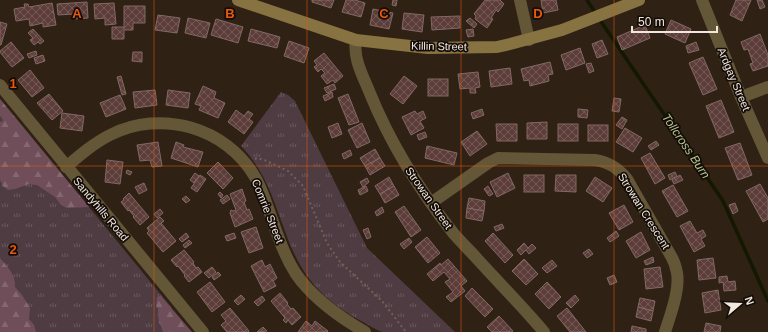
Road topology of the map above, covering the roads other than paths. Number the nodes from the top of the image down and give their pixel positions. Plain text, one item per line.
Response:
1 (238, 0) edge
2 (520, 0) edge
3 (639, 0) edge
4 (702, 0) edge
5 (256, 3) edge
6 (356, 40) junction
7 (529, 40) junction
8 (0, 85) edge
9 (768, 87) edge
10 (741, 97) junction
11 (768, 158) edge
12 (66, 167) junction
13 (431, 203) junction
14 (203, 332) edge
15 (365, 332) edge
16 (544, 332) edge
17 (665, 332) edge

1 - 5 main road, Killin Street
2 - 7 street
3 - 7 main road, Killin Street
4 - 10 street, Ardgay Street
5 - 6 main road, Killin Street
6 - 7 main road, Killin Street
6 - 13 street, Strowan Street
8 - 12 street, Sandyhills Road
9 - 10 street
10 - 11 street, Ardgay Street
12 - 14 street, Sandyhills Road
12 - 15 street, Comrie Street
13 - 16 street, Strowan Street
13 - 17 street, Strowan Crescent

